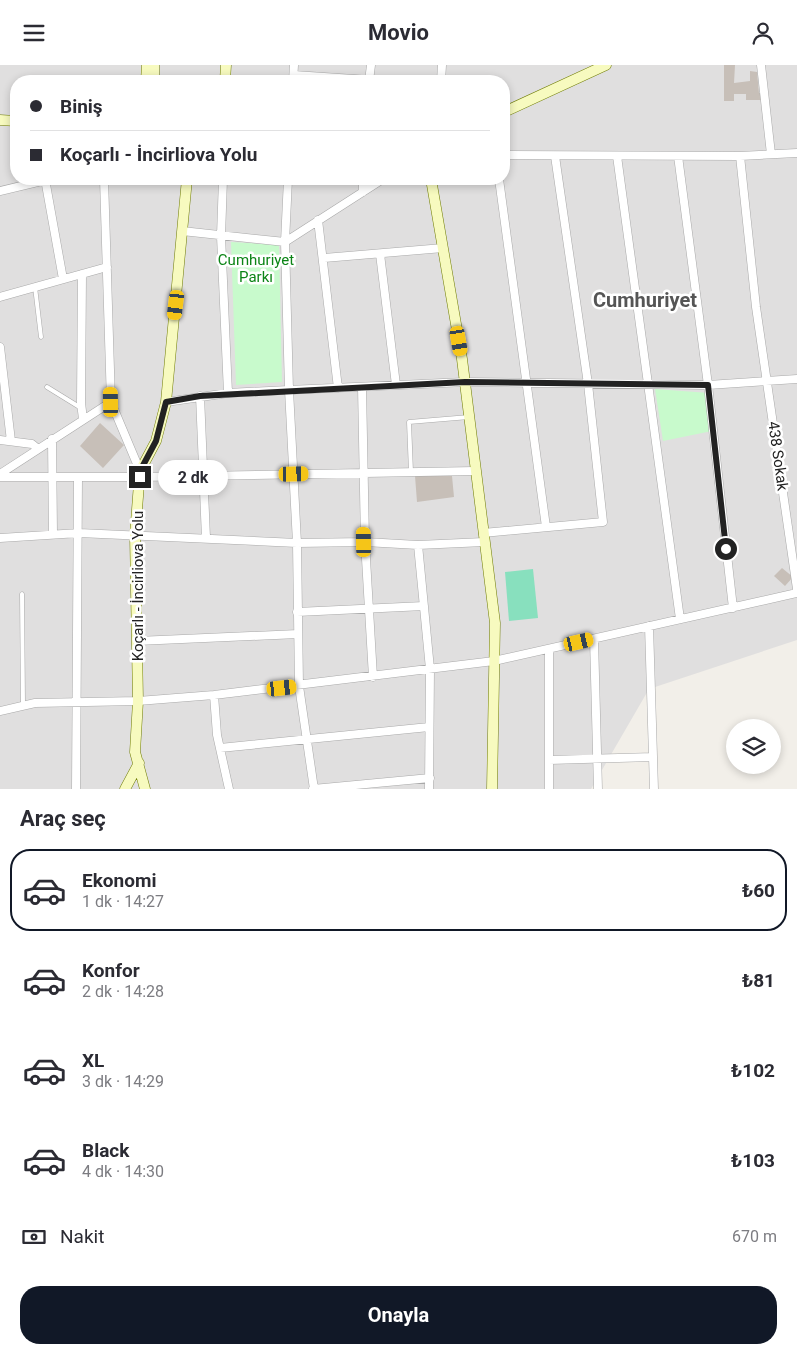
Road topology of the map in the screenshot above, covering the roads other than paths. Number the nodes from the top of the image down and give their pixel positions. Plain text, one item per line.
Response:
1 (606, 65) edge
2 (761, 65) edge
3 (510, 109) edge
4 (797, 153) edge
5 (772, 154) junction
6 (510, 155) edge
7 (555, 156) junction
8 (617, 156) junction
9 (678, 156) junction
10 (740, 156) junction
11 (23, 185) edge
12 (47, 185) edge
13 (104, 185) edge
14 (186, 185) edge
15 (222, 185) edge
16 (288, 185) edge
17 (363, 185) edge
18 (374, 185) edge
19 (433, 185) edge
20 (500, 185) edge
21 (0, 191) edge
22 (363, 192) junction
23 (318, 220) junction
24 (182, 231) junction
25 (221, 236) junction
26 (285, 242) junction
27 (443, 248) junction
28 (380, 254) junction
29 (324, 258) junction
30 (107, 267) junction
31 (82, 274) junction
32 (63, 279) junction
33 (34, 287) junction
34 (0, 297) edge
35 (41, 337) dead end
36 (0, 347) edge
37 (797, 379) edge
38 (768, 381) junction
39 (465, 382) junction
40 (527, 383) junction
41 (588, 383) junction
42 (648, 384) junction
43 (396, 385) junction
44 (708, 385) junction
45 (47, 387) dead end
46 (362, 387) junction
47 (338, 388) junction
48 (290, 390) junction
49 (228, 393) junction
50 (200, 396) junction
51 (111, 402) junction
52 (166, 402) junction
53 (81, 408) junction
54 (469, 417) junction
55 (83, 419) junction
56 (52, 439) junction
57 (0, 440) edge
58 (11, 441) junction
59 (38, 448) junction
60 (475, 471) junction
61 (411, 472) junction
62 (363, 473) junction
63 (140, 474) junction
64 (294, 474) junction
65 (0, 476) edge
66 (204, 476) junction
67 (53, 477) junction
68 (78, 477) junction
69 (546, 527) junction
70 (53, 533) junction
71 (79, 533) junction
72 (135, 535) junction
73 (483, 537) junction
74 (0, 538) edge
75 (206, 539) junction
76 (364, 542) junction
77 (298, 543) junction
78 (418, 545) junction
79 (797, 591) edge
80 (22, 594) dead end
81 (424, 606) junction
82 (732, 607) junction
83 (369, 608) junction
84 (297, 612) junction
85 (680, 619) junction
86 (649, 626) junction
87 (298, 634) junction
88 (594, 639) junction
89 (137, 641) junction
90 (549, 649) junction
91 (494, 661) junction
92 (430, 669) junction
93 (373, 677) junction
94 (299, 686) junction
95 (214, 695) junction
96 (78, 701) junction
97 (138, 701) junction
98 (23, 705) junction
99 (0, 711) edge
100 (430, 727) junction
101 (306, 739) junction
102 (220, 748) junction
103 (653, 757) junction
104 (598, 758) junction
105 (549, 759) junction
106 (138, 763) junction
107 (430, 778) junction
108 (76, 789) edge
109 (125, 789) edge
110 (145, 789) edge
111 (229, 789) edge
112 (313, 789) edge
113 (429, 789) edge
114 (492, 789) edge
115 (549, 789) edge
116 (598, 789) edge
117 (654, 789) edge

1 - 3 street
2 - 5 street
4 - 5 street
5 - 10 street
6 - 7 street
7 - 8 street
7 - 41 street
8 - 9 street
8 - 42 street
9 - 10 street
9 - 44 street
10 - 38 street, 438 Sokak
11 - 21 street
12 - 32 street
13 - 30 street
14 - 24 street, Koçarlı - İncirliova Yolu
15 - 25 street
16 - 26 street
17 - 22 street
18 - 22 street
19 - 27 street
20 - 40 street
22 - 23 street
23 - 26 street
23 - 29 street
24 - 25 street
24 - 52 street, Koçarlı - İncirliova Yolu
25 - 26 street
25 - 49 street
26 - 48 street
27 - 28 street
27 - 39 street
28 - 29 street
28 - 43 street
29 - 47 street
30 - 31 street
30 - 51 street
31 - 32 street
31 - 53 street
32 - 33 street
33 - 34 street
33 - 35 lane
36 - 58 street
37 - 38 street
38 - 44 street
38 - 79 street, 438 Sokak
39 - 40 street
39 - 43 street
39 - 54 street
40 - 41 street
40 - 69 street
41 - 42 street
41 - 69 street
42 - 44 street
42 - 85 street
43 - 46 street
44 - 82 street
45 - 53 lane
46 - 47 street
46 - 62 street
47 - 48 street
48 - 49 street
48 - 64 street
49 - 50 street
50 - 52 street
50 - 66 street
51 - 55 street
51 - 63 street
52 - 63 street, Koçarlı - İncirliova Yolu
53 - 55 street
54 - 60 street
54 - 61 lane
55 - 56 street
56 - 59 street
56 - 67 street
57 - 58 street
58 - 59 street
59 - 65 street
60 - 61 street
60 - 73 street
61 - 62 street
62 - 64 street
62 - 76 street
63 - 66 street
63 - 68 street
63 - 72 street, Koçarlı - İncirliova Yolu
64 - 66 street
64 - 77 street
65 - 67 street
66 - 75 street
67 - 68 street
67 - 70 street
68 - 71 street
69 - 73 street
70 - 71 street
70 - 74 street
71 - 72 street
71 - 96 street
72 - 75 street
72 - 89 street, Koçarlı - İncirliova Yolu
73 - 78 street
73 - 91 street
75 - 77 street
76 - 77 street
76 - 78 street
76 - 83 street
77 - 84 street
78 - 81 street
79 - 82 street
80 - 98 lane
81 - 83 street
81 - 92 street
82 - 85 street
83 - 84 street
83 - 93 street
84 - 87 street
85 - 86 street
86 - 88 street
86 - 103 street
87 - 89 street
87 - 94 street
88 - 90 street
88 - 104 street
89 - 97 street, Koçarlı - İncirliova Yolu
90 - 91 street
90 - 105 street
91 - 92 street
91 - 114 street
92 - 93 street
92 - 100 street
93 - 94 street
94 - 95 street
94 - 101 street
95 - 97 street
95 - 102 street
96 - 97 street
96 - 98 street
96 - 108 street
97 - 106 street, Koçarlı - İncirliova Yolu
98 - 99 street
100 - 101 street
100 - 107 street
101 - 102 street
101 - 112 street
102 - 111 street
103 - 104 street
103 - 117 street
104 - 105 street
104 - 116 street
105 - 115 street
106 - 109 street
106 - 110 street, Koçarlı - İncirliova Yolu
107 - 112 street
107 - 113 street

